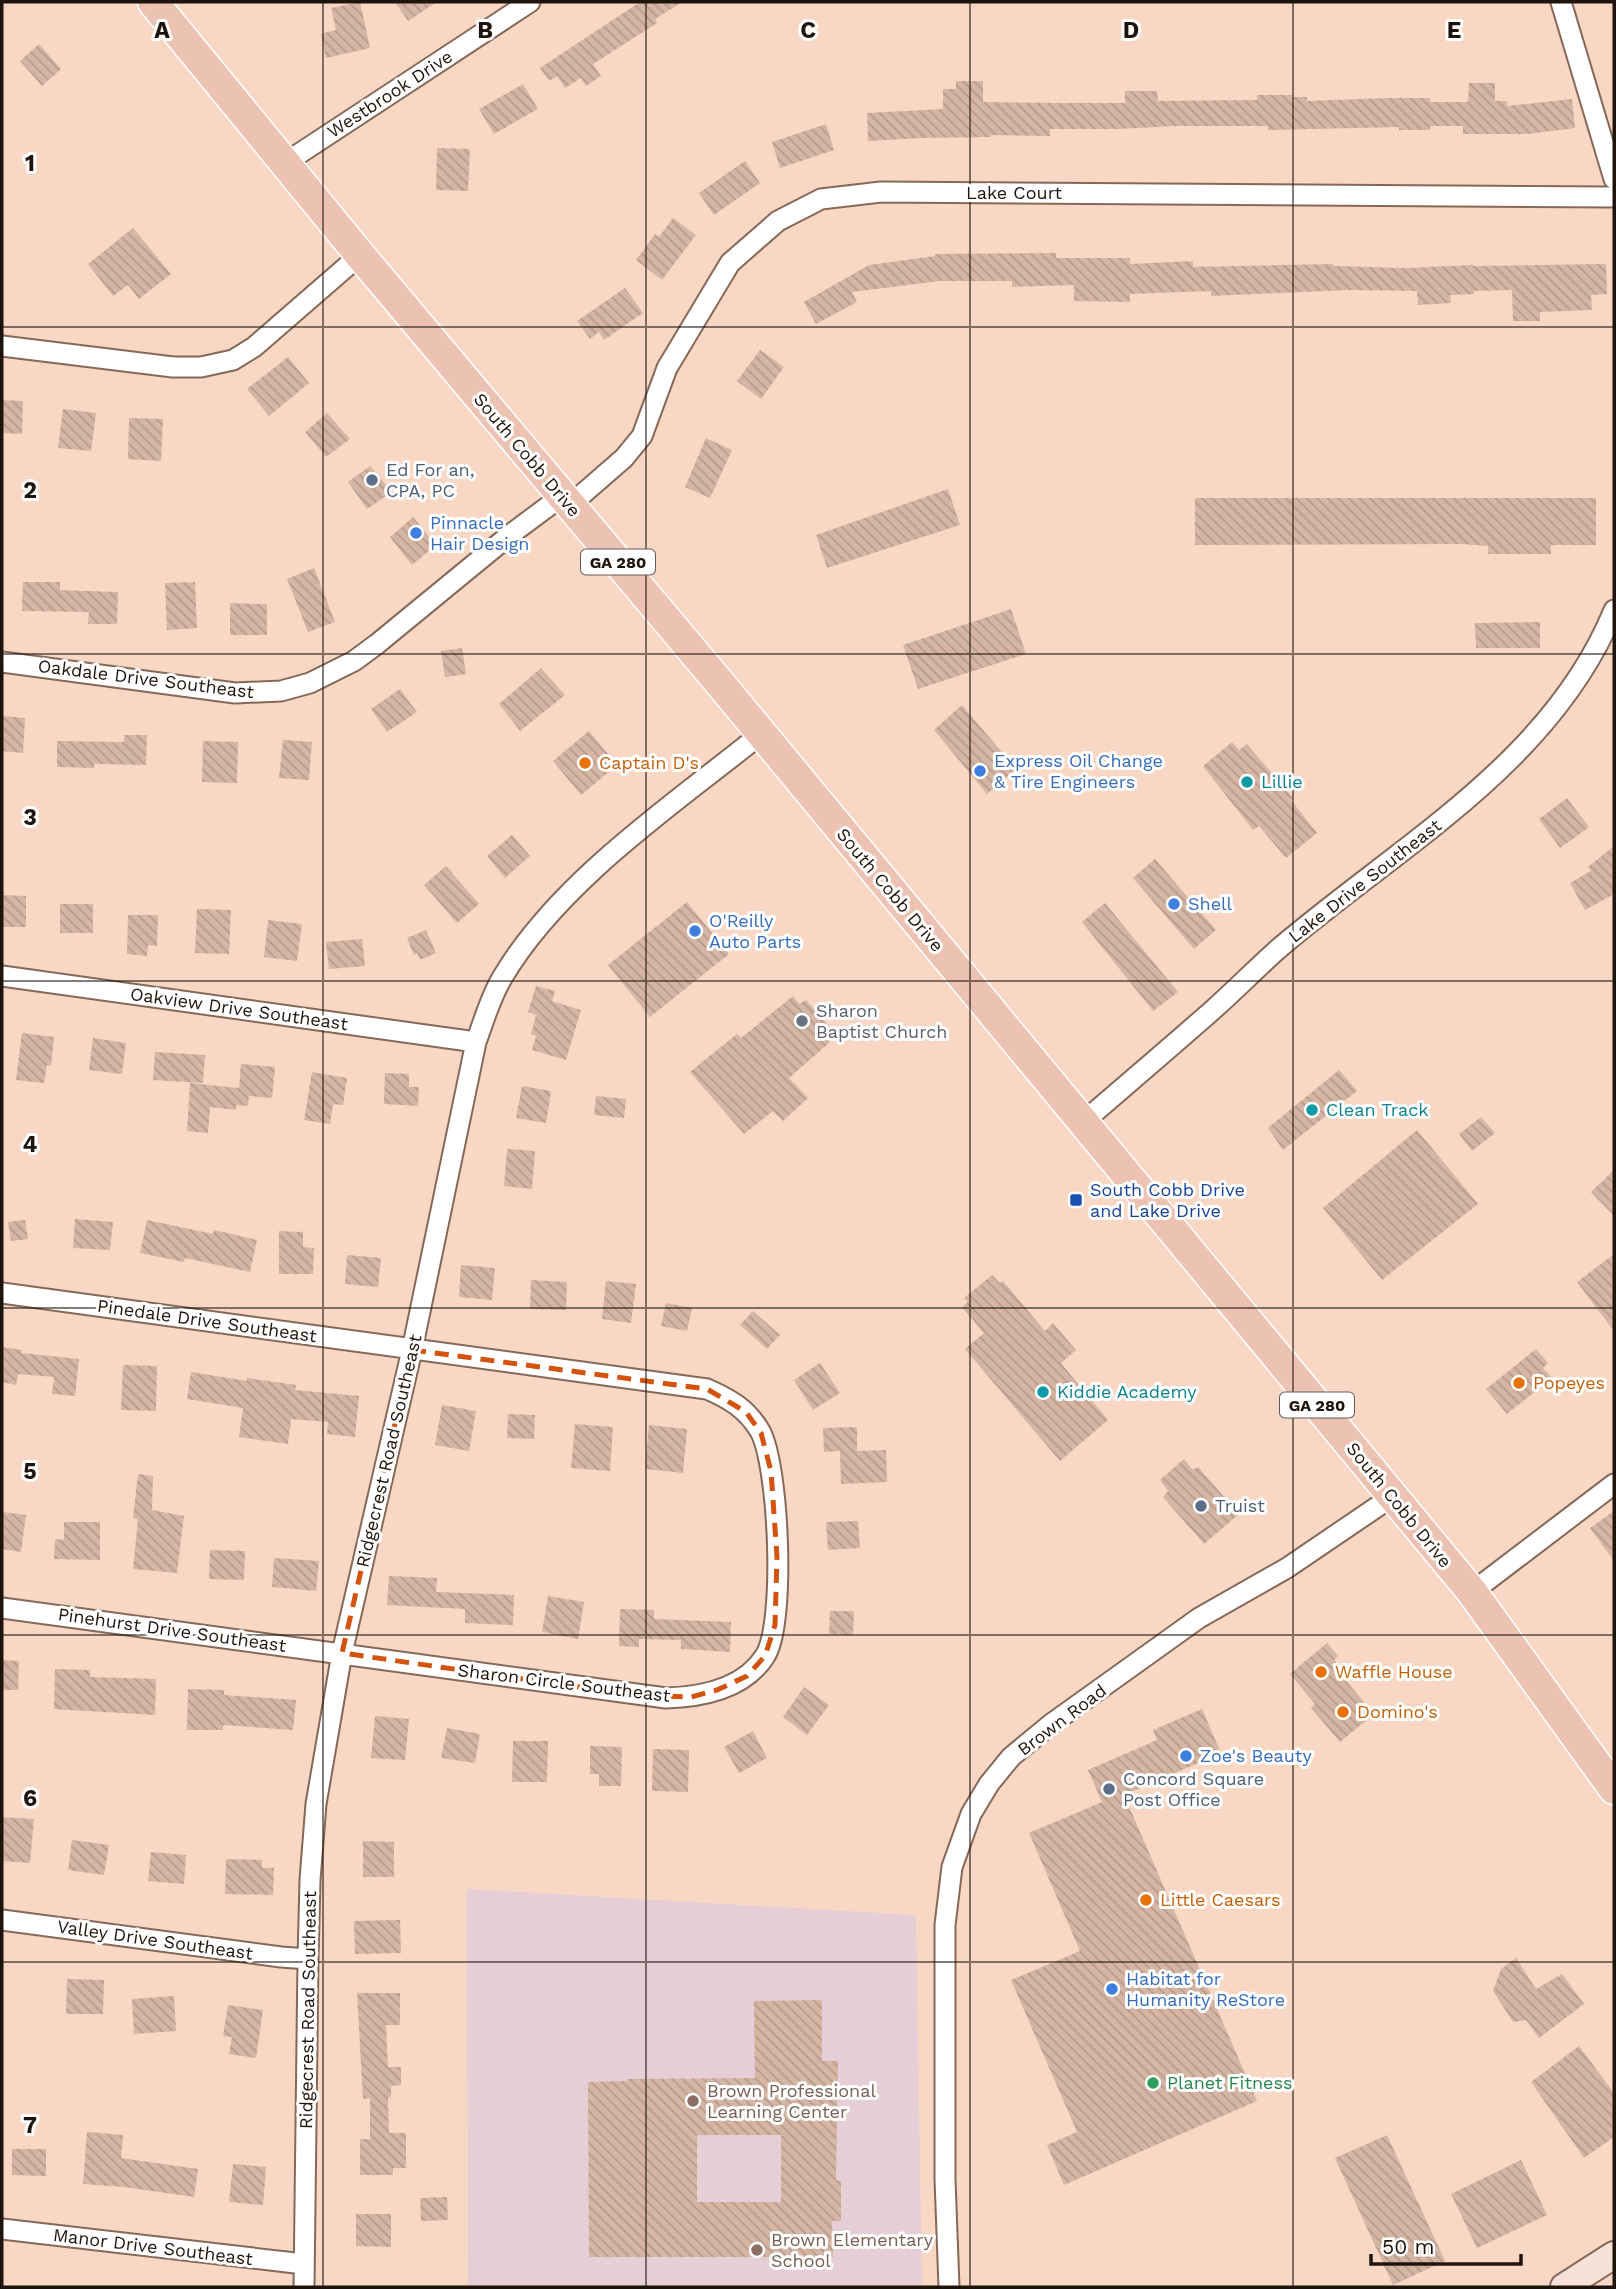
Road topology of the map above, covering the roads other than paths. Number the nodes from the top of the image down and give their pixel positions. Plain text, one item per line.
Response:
1 (153, 2) edge
2 (530, 2) edge
3 (1561, 2) edge
4 (285, 163) junction
5 (1614, 179) edge
6 (1614, 197) edge
7 (360, 255) junction
8 (2, 346) edge
9 (566, 501) junction
10 (1614, 610) edge
11 (2, 662) edge
12 (761, 734) junction
13 (2, 976) edge
14 (477, 1042) junction
15 (1082, 1123) junction
16 (2, 1293) edge
17 (412, 1350) junction
18 (1614, 1484) edge
19 (1393, 1496) junction
20 (1472, 1592) junction
21 (2, 1608) edge
22 (342, 1653) junction
23 (1614, 1789) edge
24 (2, 1920) edge
25 (308, 1959) junction
26 (2, 2229) edge
27 (1614, 2255) edge
28 (304, 2264) junction
29 (304, 2287) edge
30 (949, 2287) edge
31 (1563, 2287) edge

1 - 4 main road, South Cobb Drive / GA 280
2 - 4 street, Westbrook Drive
3 - 5 street
4 - 7 main road, South Cobb Drive / GA 280
6 - 9 street, Lake Court
7 - 8 street
7 - 9 main road, South Cobb Drive / GA 280
9 - 11 street, Oakdale Drive Southeast
9 - 12 main road, South Cobb Drive / GA 280
10 - 15 street, Lake Drive Southeast
12 - 14 street, Ridgecrest Road Southeast
12 - 15 main road, South Cobb Drive / GA 280
13 - 14 street, Oakview Drive Southeast
14 - 17 street, Ridgecrest Road Southeast
15 - 19 main road, South Cobb Drive / GA 280
16 - 17 street, Pinedale Drive Southeast
17 - 22 street, Ridgecrest Road Southeast
17 - 22 street, Sharon Circle Southeast
18 - 20 street
19 - 20 main road, South Cobb Drive / GA 280
19 - 30 street, Brown Road
20 - 23 main road, South Cobb Drive / GA 280
21 - 22 street, Pinehurst Drive Southeast
22 - 25 street, Ridgecrest Road Southeast
24 - 25 street, Valley Drive Southeast
25 - 28 street, Ridgecrest Road Southeast
26 - 28 street, Manor Drive Southeast
27 - 31 main road
28 - 29 street, Ridgecrest Road Southeast

